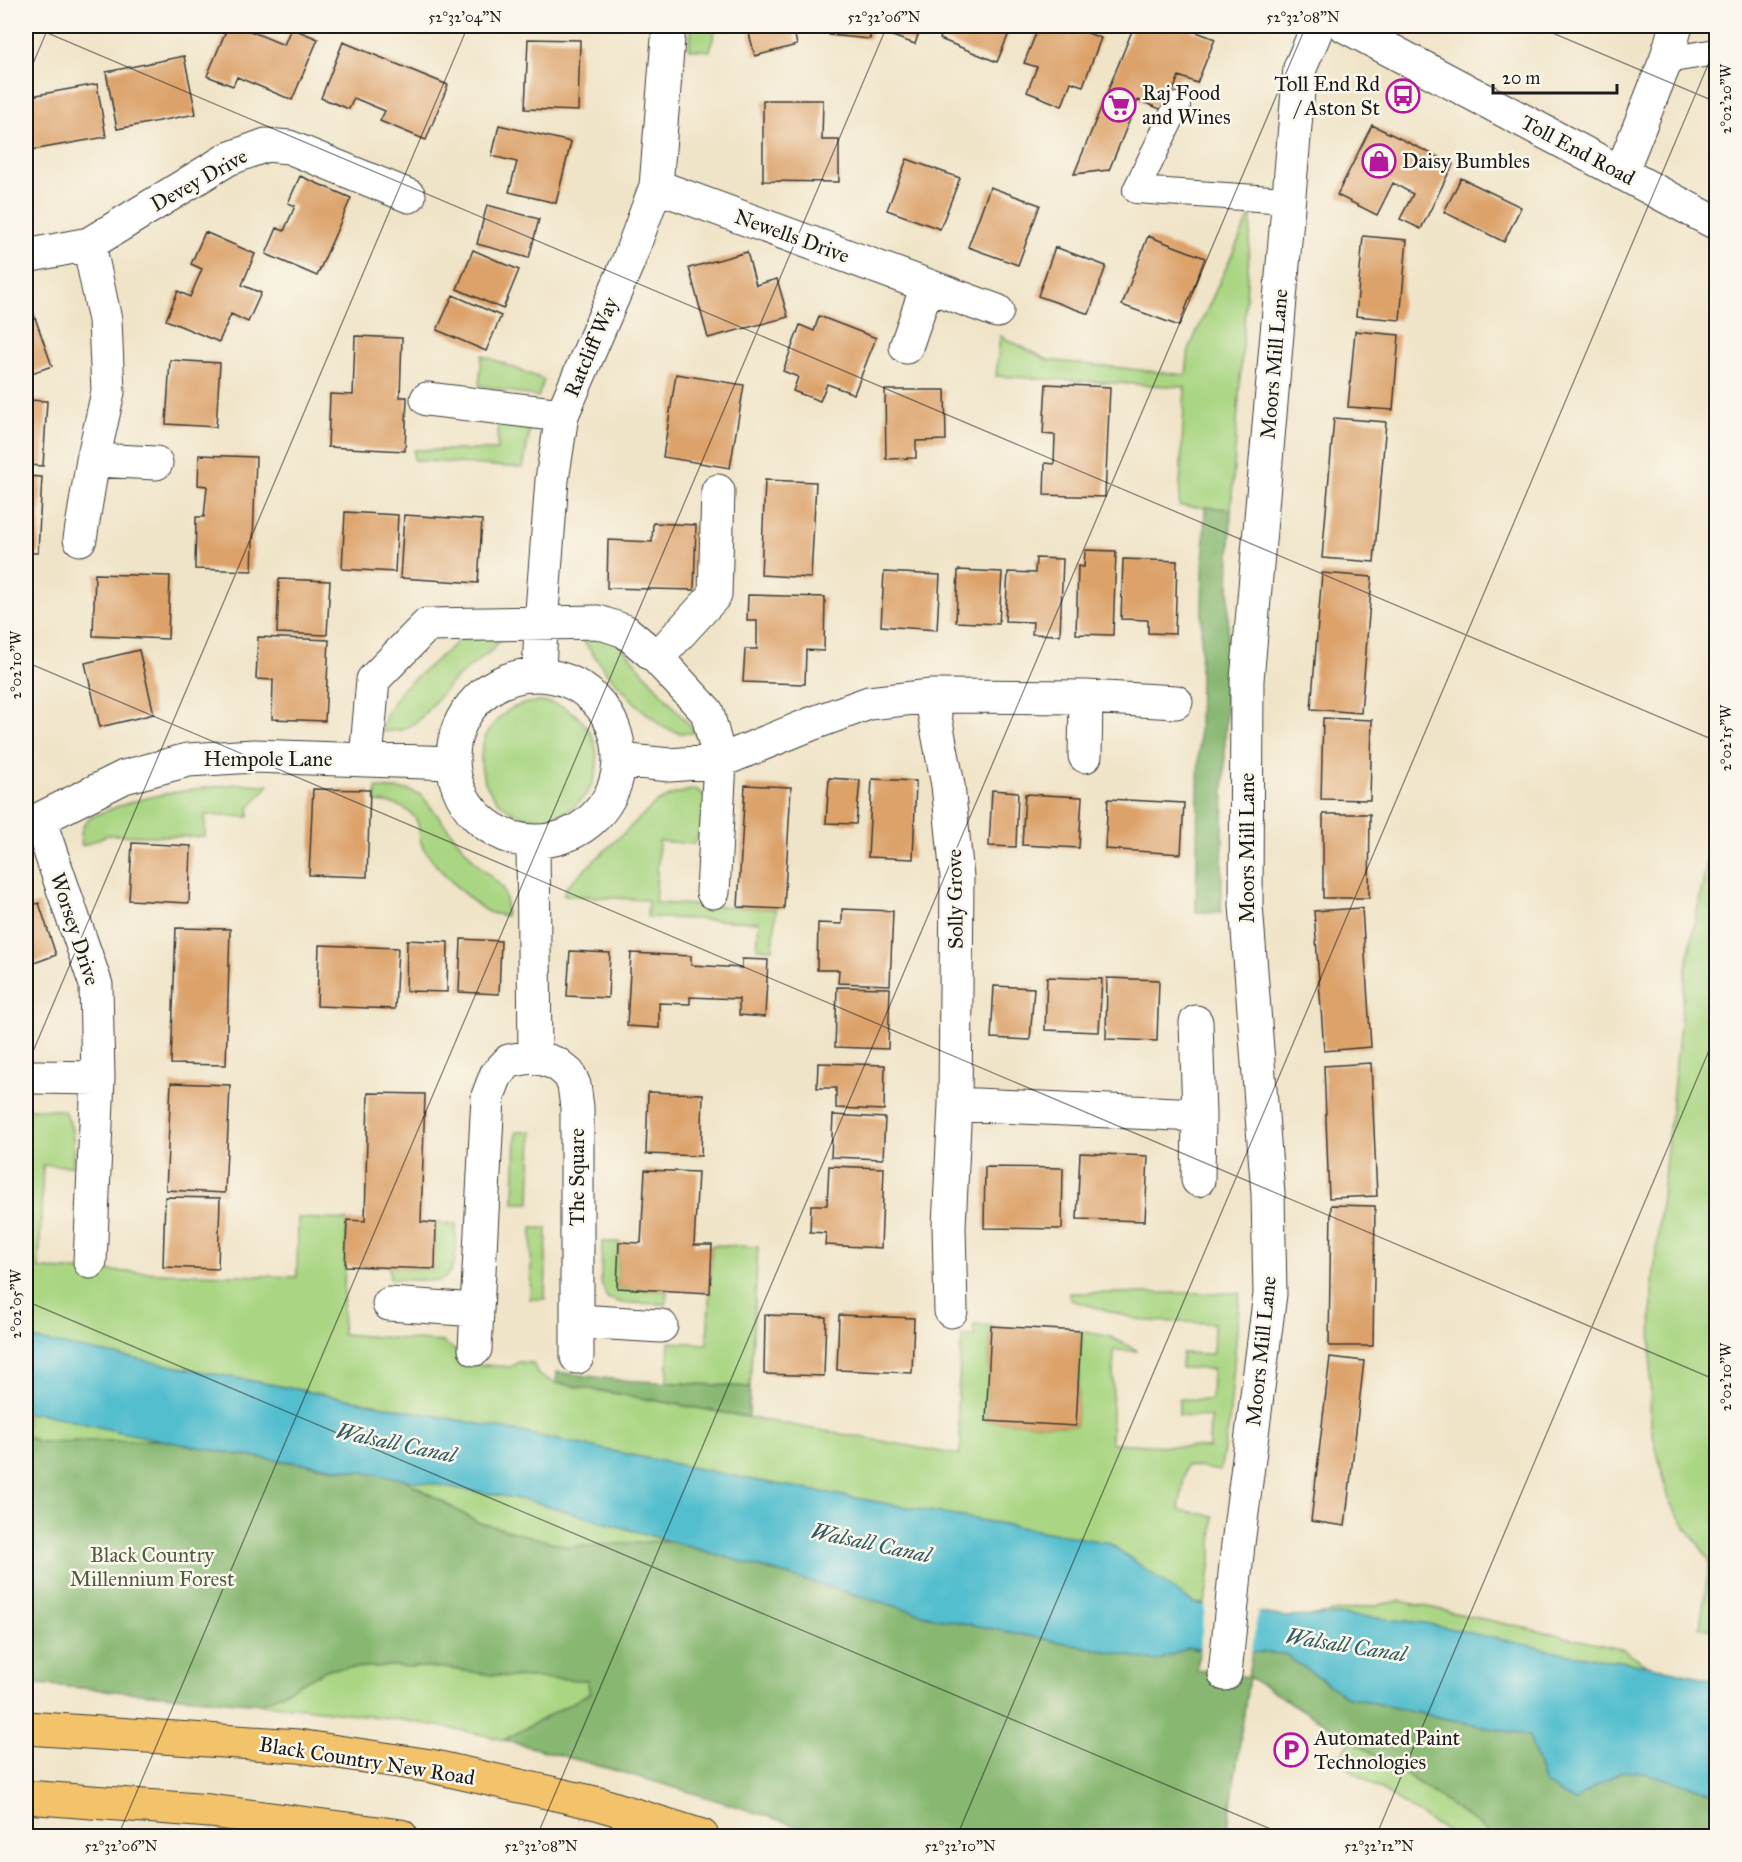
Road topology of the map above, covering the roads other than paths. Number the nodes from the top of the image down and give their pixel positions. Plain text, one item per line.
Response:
1 (669, 26) edge
2 (1318, 26) edge
3 (1345, 26) edge
4 (1676, 26) edge
5 (1716, 52) edge
6 (1666, 60) junction
7 (1177, 106) dead end
8 (1621, 173) junction
9 (656, 186) junction
10 (409, 196) dead end
11 (1287, 200) junction
12 (1716, 223) edge
13 (89, 244) junction
14 (26, 256) edge
15 (927, 286) junction
16 (997, 311) dead end
17 (906, 347) dead end
18 (427, 399) dead end
19 (562, 416) junction
20 (93, 460) junction
21 (156, 463) dead end
22 (718, 491) dead end
23 (80, 539) dead end
24 (541, 624) junction
25 (657, 658) junction
26 (539, 675) junction
27 (932, 696) junction
28 (1086, 697) junction
29 (1176, 702) dead end
30 (1085, 756) dead end
31 (366, 760) junction
32 (619, 760) junction
33 (720, 760) junction
34 (453, 763) junction
35 (32, 822) edge
36 (533, 841) junction
37 (713, 892) dead end
38 (1196, 1022) dead end
39 (535, 1056) junction
40 (36, 1077) dead end
41 (98, 1078) junction
42 (955, 1104) junction
43 (1199, 1115) junction
44 (1198, 1180) dead end
45 (90, 1262) dead end
46 (389, 1304) dead end
47 (477, 1310) junction
48 (951, 1311) dead end
49 (577, 1321) junction
50 (662, 1326) dead end
51 (475, 1349) dead end
52 (577, 1357) dead end
53 (1225, 1674) dead end
54 (26, 1728) edge
55 (26, 1797) edge
56 (401, 1836) edge
57 (702, 1836) edge

1 - 9 street, Ratcliff Way
2 - 11 street, Moors Mill Lane
3 - 8 street, Toll End Road
4 - 6 street
5 - 6 lane
6 - 8 street
7 - 11 lane
8 - 12 street, Toll End Road
9 - 15 street, Newells Drive
9 - 19 street, Ratcliff Way
10 - 13 street, Devey Drive
11 - 53 street, Moors Mill Lane
13 - 14 street, Devey Drive
13 - 20 street
15 - 16 street, Newells Drive
15 - 17 street
18 - 19 street
19 - 24 street, Ratcliff Way
20 - 21 street
20 - 23 street
22 - 25 street
24 - 25 street
24 - 26 street, Ratcliff Way
24 - 31 street
25 - 33 street
26 - 32 street
26 - 34 street
27 - 28 street
27 - 33 street
27 - 42 street, Solly Grove
28 - 29 street
28 - 30 street
31 - 34 street, Hempole Lane
31 - 35 street, Hempole Lane
32 - 33 street
32 - 36 street
33 - 37 street
34 - 36 street
35 - 41 street, Worsey Drive
36 - 39 street
38 - 43 street
39 - 47 street
39 - 49 street, The Square
40 - 41 street
41 - 45 street, Worsey Drive
42 - 43 street
42 - 48 street, Solly Grove
43 - 44 street
46 - 47 street
47 - 51 street
49 - 50 street
49 - 52 street, The Square
54 - 57 highway, Black Country New Road
55 - 56 highway

